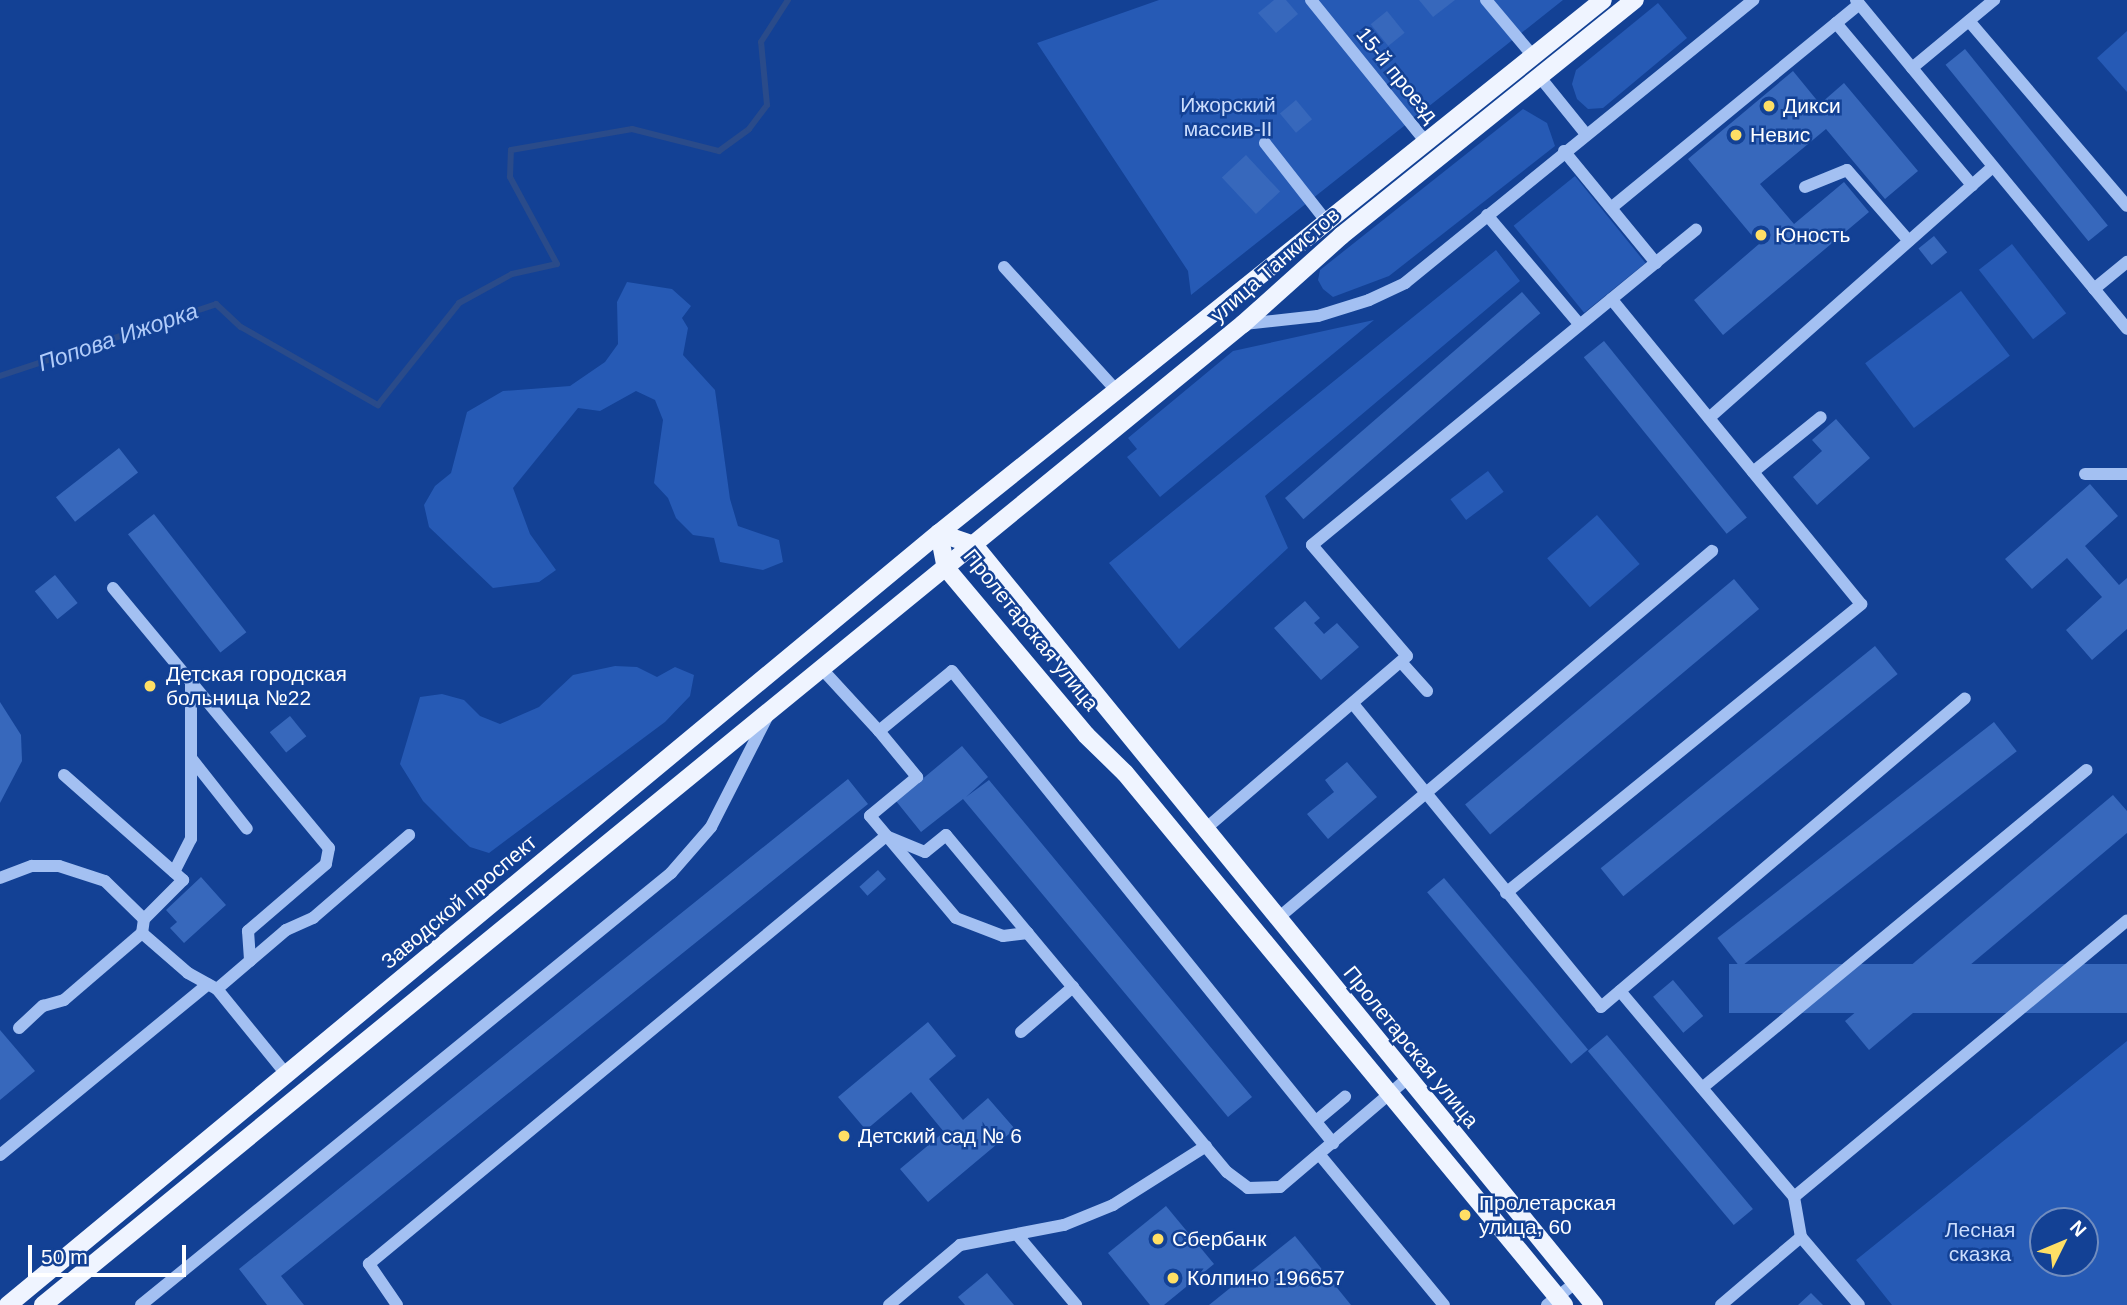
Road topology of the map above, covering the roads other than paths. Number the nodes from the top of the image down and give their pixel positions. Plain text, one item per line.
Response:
1 (1311, 0) edge
2 (1486, 0) edge
3 (1603, 0) edge
4 (1635, 0) edge
5 (1753, 0) edge
6 (1994, 0) edge
7 (1858, 2) edge
8 (1969, 21) junction
9 (1836, 23) junction
10 (1530, 59) junction
11 (1912, 68) junction
12 (1539, 76) junction
13 (1585, 133) junction
14 (1426, 142) junction
15 (1265, 143) dead end
16 (1564, 151) junction
17 (1993, 167) junction
18 (1972, 185) junction
19 (1805, 187) dead end
20 (2127, 206) edge
21 (1611, 208) junction
22 (1487, 215) junction
23 (1327, 222) junction
24 (1696, 230) dead end
25 (1909, 241) junction
26 (1656, 262) junction
27 (2127, 262) edge
28 (1004, 267) dead end
29 (2094, 289) junction
30 (1611, 299) junction
31 (1243, 324) junction
32 (1580, 324) junction
33 (2127, 329) edge
34 (1116, 390) junction
35 (1821, 417) dead end
36 (1709, 418) junction
37 (1753, 472) junction
38 (2085, 474) dead end
39 (2127, 474) edge
40 (939, 533) junction
41 (974, 545) junction
42 (1712, 551) dead end
43 (946, 568) junction
44 (113, 588) dead end
45 (1401, 662) junction
46 (821, 668) junction
47 (191, 681) junction
48 (1427, 691) dead end
49 (1965, 698) dead end
50 (1354, 705) junction
51 (773, 706) junction
52 (879, 731) junction
53 (191, 758) junction
54 (2087, 770) dead end
55 (64, 775) dead end
56 (1425, 796) junction
57 (247, 829) dead end
58 (1204, 830) junction
59 (409, 835) dead end
60 (886, 836) junction
61 (174, 872) junction
62 (0, 878) edge
63 (1506, 893) junction
64 (144, 919) junction
65 (1277, 919) junction
66 (2127, 921) edge
67 (142, 933) junction
68 (1028, 933) junction
69 (250, 961) junction
70 (213, 986) junction
71 (1073, 987) junction
72 (1620, 991) junction
73 (19, 1028) dead end
74 (1021, 1032) dead end
75 (287, 1074) junction
76 (1407, 1079) junction
77 (1702, 1088) junction
78 (303, 1093) junction
79 (1389, 1095) junction
80 (1345, 1097) dead end
81 (1316, 1121) junction
82 (1334, 1143) junction
83 (1206, 1146) junction
84 (1319, 1154) junction
85 (0, 1155) edge
86 (1794, 1196) junction
87 (1019, 1237) junction
88 (1801, 1237) junction
89 (1576, 1282) junction
90 (1557, 1302) edge
91 (148, 1303) edge
92 (8, 1305) edge
93 (43, 1305) edge
94 (397, 1305) edge
95 (888, 1305) edge
96 (1076, 1305) edge
97 (1444, 1305) edge
98 (1594, 1305) edge
99 (1721, 1305) edge
100 (1859, 1305) edge

1 - 14 street, 15-й проезд
2 - 10 street
3 - 10 main road, улица Танкистов
4 - 12 main road, улица Танкистов
5 - 13 street
6 - 8 street
7 - 9 street
7 - 11 street
8 - 11 street
8 - 20 street
9 - 18 street
9 - 21 street
10 - 12 main road
10 - 14 main road, улица Танкистов
11 - 17 street
12 - 13 street
12 - 31 main road, улица Танкистов
13 - 16 street
14 - 23 main road, улица Танкистов
15 - 23 street
16 - 21 street
16 - 22 street
17 - 18 street
17 - 29 street
18 - 25 street
19 - 25 street
21 - 26 street
22 - 31 street
22 - 32 street
23 - 34 main road, улица Танкистов
24 - 26 street
25 - 36 street
26 - 30 street
27 - 29 street
28 - 34 street
29 - 33 street
30 - 32 street
30 - 36 street
31 - 41 main road, улица Танкистов
32 - 45 street
34 - 40 main road, улица Танкистов
35 - 37 street
36 - 37 street
37 - 63 street
38 - 39 street
40 - 41 main road, Пролетарская улица
40 - 43 main road, Пролетарская улица
40 - 75 main road, Заводской проспект
41 - 43 main road, улица Танкистов
41 - 58 main road, Пролетарская улица
42 - 56 street
43 - 46 main road
43 - 79 main road, Пролетарская улица
44 - 47 street
45 - 48 street
45 - 50 street
46 - 51 main road
46 - 52 street
47 - 53 street
47 - 69 street
49 - 72 street
50 - 56 street
50 - 58 street
51 - 78 main road
51 - 91 street
52 - 60 street
52 - 81 street
53 - 57 street
53 - 61 street
54 - 77 street
55 - 61 street
56 - 63 street
56 - 65 street
58 - 65 main road, Пролетарская улица
59 - 69 street
60 - 68 street
60 - 68 street
60 - 94 street
61 - 64 street
62 - 64 street
63 - 72 street
64 - 67 street
65 - 76 main road, Пролетарская улица
66 - 86 street
67 - 70 street
67 - 73 street
68 - 71 street
69 - 70 street
70 - 75 street
70 - 85 street
71 - 74 street
71 - 83 street
72 - 77 street
75 - 78 main road
75 - 92 main road, Заводской проспект
76 - 79 street
76 - 89 main road, Пролетарская улица
77 - 86 street
78 - 93 main road
79 - 82 street
79 - 90 main road, Пролетарская улица
80 - 81 street
81 - 82 street
82 - 84 street
83 - 84 street
83 - 87 street
84 - 97 street
86 - 88 street
87 - 95 street
87 - 96 street
88 - 99 street
88 - 100 street
89 - 90 street
89 - 98 main road, Пролетарская улица

